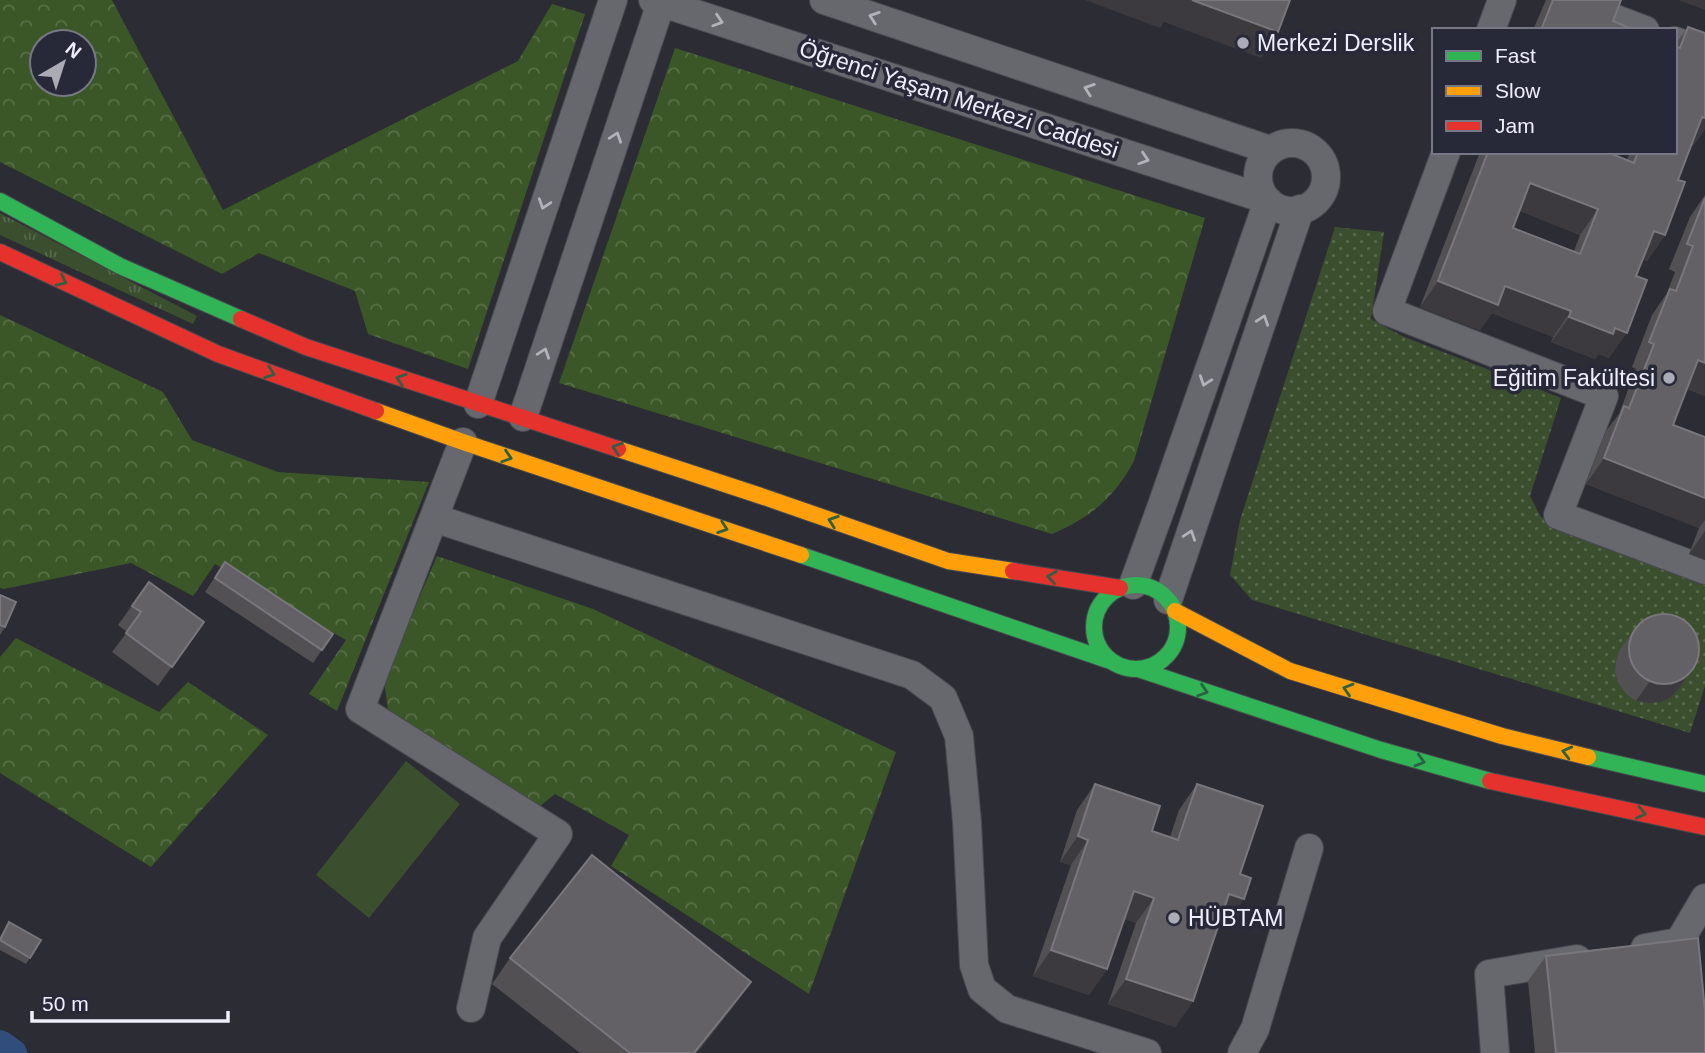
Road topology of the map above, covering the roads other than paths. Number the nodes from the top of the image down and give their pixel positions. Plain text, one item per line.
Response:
1 (613, 0) edge
2 (824, 0) edge
3 (1502, 0) edge
4 (1565, 0) edge
5 (659, 1) edge
6 (1492, 28) edge
7 (1640, 28) edge
8 (1677, 42) edge
9 (1705, 52) edge
10 (1270, 150) junction
11 (1445, 154) edge
12 (1267, 200) junction
13 (0, 201) edge
14 (1300, 209) junction
15 (0, 253) edge
16 (478, 404) junction
17 (523, 417) junction
18 (463, 442) junction
19 (434, 518) junction
20 (1705, 570) edge
21 (1126, 587) junction
22 (1172, 606) junction
23 (1113, 662) junction
24 (1138, 669) junction
25 (1705, 784) edge
26 (1705, 827) edge
27 (1309, 848) dead end
28 (1705, 898) edge
29 (471, 1008) dead end
30 (1147, 1053) edge
31 (1242, 1053) edge
32 (1495, 1053) edge

1 -> 16 street
10 -> 2 street
3 - 6 street
4 - 7 street
5 -> 12 street, Öğrenci Yaşam Merkezi Caddesi
17 -> 5 street
8 - 9 street
10 - 12 street
10 - 14 street
11 - 20 street
12 - 14 street
12 -> 21 street
16 -> 13 street
22 -> 14 street
15 -> 18 street
16 - 17 street
21 -> 17 street
18 - 19 street
18 -> 23 street
19 - 29 street
19 - 30 street
21 - 22 street
21 - 23 street
22 - 24 street
25 -> 22 street
23 - 24 street
24 -> 26 street
27 - 31 street
28 - 32 street

